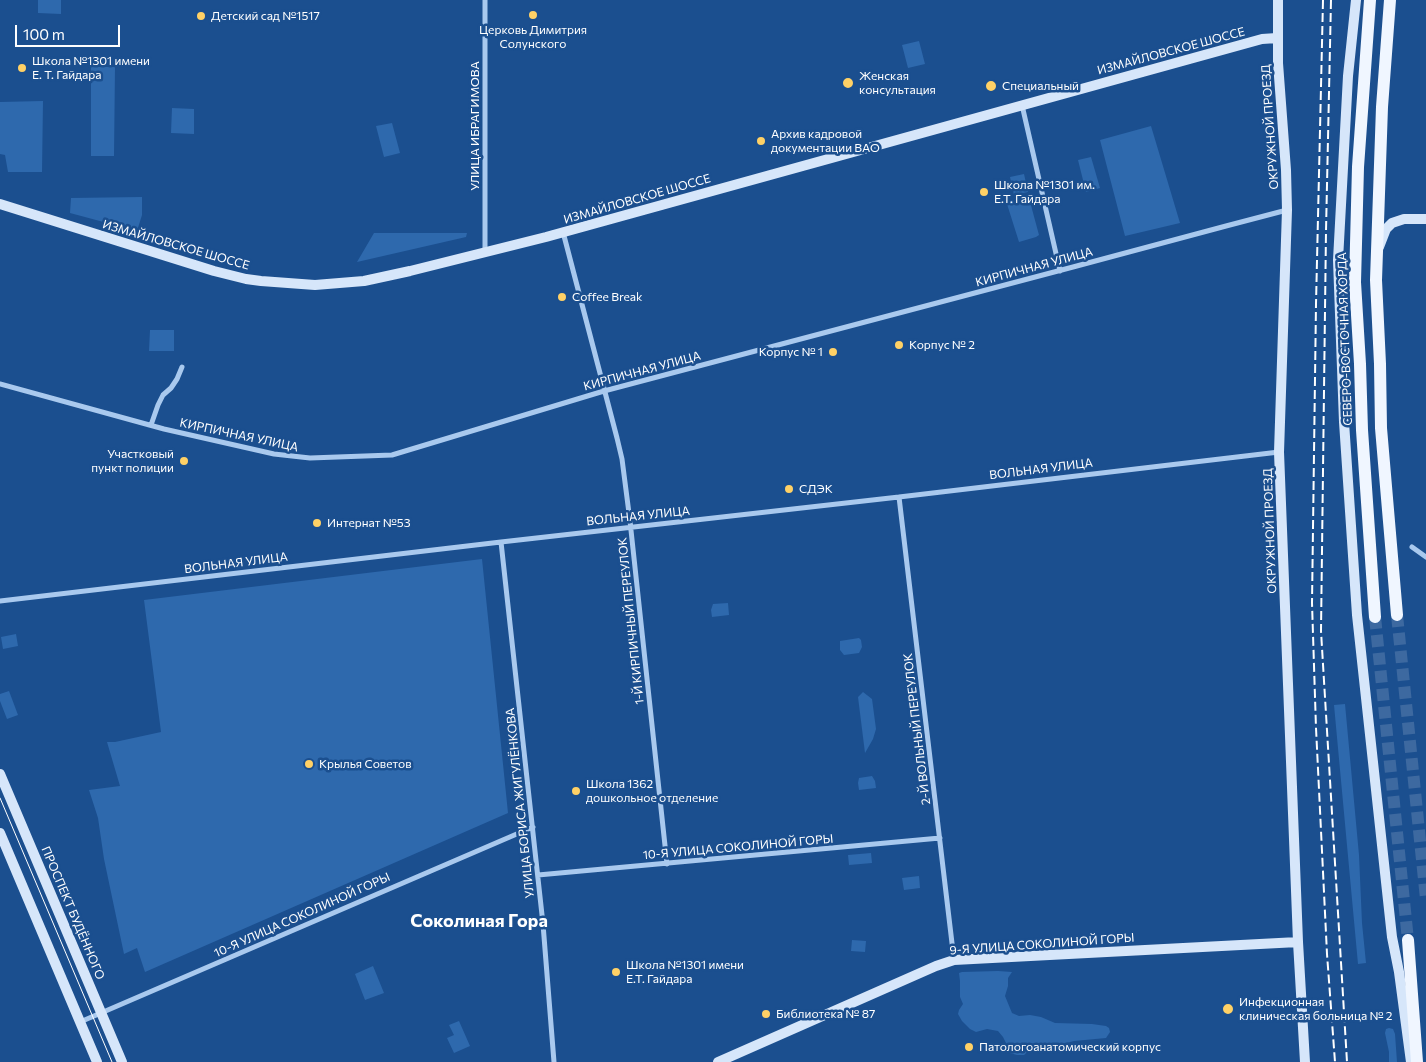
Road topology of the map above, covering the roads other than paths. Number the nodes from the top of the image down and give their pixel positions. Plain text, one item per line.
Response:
1 (485, 0) edge
2 (1278, 0) edge
3 (1356, 0) edge
4 (1370, 0) edge
5 (1390, 0) edge
6 (1277, 38) junction
7 (1022, 105) junction
8 (0, 204) edge
9 (1288, 210) junction
10 (1426, 219) edge
11 (563, 232) junction
12 (485, 252) junction
13 (1376, 257) junction
14 (1060, 271) junction
15 (182, 367) dead end
16 (0, 384) edge
17 (604, 391) junction
18 (151, 426) junction
19 (1279, 452) junction
20 (899, 496) junction
21 (630, 527) junction
22 (501, 542) junction
23 (1412, 547) dead end
24 (1426, 558) edge
25 (0, 601) edge
26 (1397, 615) tunnel mouth
27 (1375, 617) tunnel mouth
28 (0, 774) edge
29 (532, 826) junction
30 (0, 833) edge
31 (940, 838) junction
32 (667, 864) junction
33 (538, 876) junction
34 (1408, 940) tunnel mouth
35 (1298, 942) junction
36 (954, 960) junction
37 (102, 1013) junction
38 (80, 1022) junction
39 (97, 1062) edge
40 (122, 1062) edge
41 (554, 1062) edge
42 (718, 1062) edge
43 (1305, 1062) edge
44 (1411, 1062) edge
45 (1417, 1062) edge

1 - 12 street, УЛИЦА ИБРАГИМОВА
2 - 6 main road, ОКРУЖНОЙ ПРОЕЗД
3 - 44 main road
4 - 27 main road, СЕВЕРО-ВОСТОЧНАЯ ХОРДА
5 - 13 main road
6 - 7 main road, ИЗМАЙЛОВСКОЕ ШОССЕ
6 - 9 main road, ОКРУЖНОЙ ПРОЕЗД
7 - 11 main road, ИЗМАЙЛОВСКОЕ ШОССЕ
7 - 14 street
8 - 12 main road, ИЗМАЙЛОВСКОЕ ШОССЕ
9 - 14 street, КИРПИЧНАЯ УЛИЦА
9 - 19 main road, ОКРУЖНОЙ ПРОЕЗД
10 - 13 main road
11 - 12 main road, ИЗМАЙЛОВСКОЕ ШОССЕ
11 - 17 street, 1-Й КИРПИЧНЫЙ ПЕРЕУЛОК
13 - 26 main road
14 - 17 street, КИРПИЧНАЯ УЛИЦА
15 - 18 street
16 - 18 street, КИРПИЧНАЯ УЛИЦА
17 - 18 street, КИРПИЧНАЯ УЛИЦА
17 - 21 street, 1-Й КИРПИЧНЫЙ ПЕРЕУЛОК
19 - 20 street, ВОЛЬНАЯ УЛИЦА
19 - 35 main road, ОКРУЖНОЙ ПРОЕЗД
20 - 21 street, ВОЛЬНАЯ УЛИЦА
20 - 31 street, 2-Й ВОЛЬНЫЙ ПЕРЕУЛОК
21 - 22 street, ВОЛЬНАЯ УЛИЦА
21 - 32 street, 1-Й КИРПИЧНЫЙ ПЕРЕУЛОК
22 - 25 street, ВОЛЬНАЯ УЛИЦА
22 - 29 street, УЛИЦА БОРИСА ЖИГУЛЁНКОВА
23 - 24 street
28 - 37 main road, ПРОСПЕКТ БУДЁННОГО
29 - 33 street, УЛИЦА БОРИСА ЖИГУЛЁНКОВА
29 - 37 street, 10-Я УЛИЦА СОКОЛИНОЙ ГОРЫ
30 - 38 main road
31 - 32 street, 10-Я УЛИЦА СОКОЛИНОЙ ГОРЫ
31 - 36 street, 2-Й ВОЛЬНЫЙ ПЕРЕУЛОК
32 - 33 street, 10-Я УЛИЦА СОКОЛИНОЙ ГОРЫ
33 - 41 street, УЛИЦА БОРИСА ЖИГУЛЁНКОВА
34 - 45 main road
35 - 36 main road, 9-Я УЛИЦА СОКОЛИНОЙ ГОРЫ
35 - 43 main road, ОКРУЖНОЙ ПРОЕЗД
36 - 42 main road, 9-Я УЛИЦА СОКОЛИНОЙ ГОРЫ
37 - 38 street, 10-Я УЛИЦА СОКОЛИНОЙ ГОРЫ
37 - 40 main road, ПРОСПЕКТ БУДЁННОГО
38 - 39 main road

